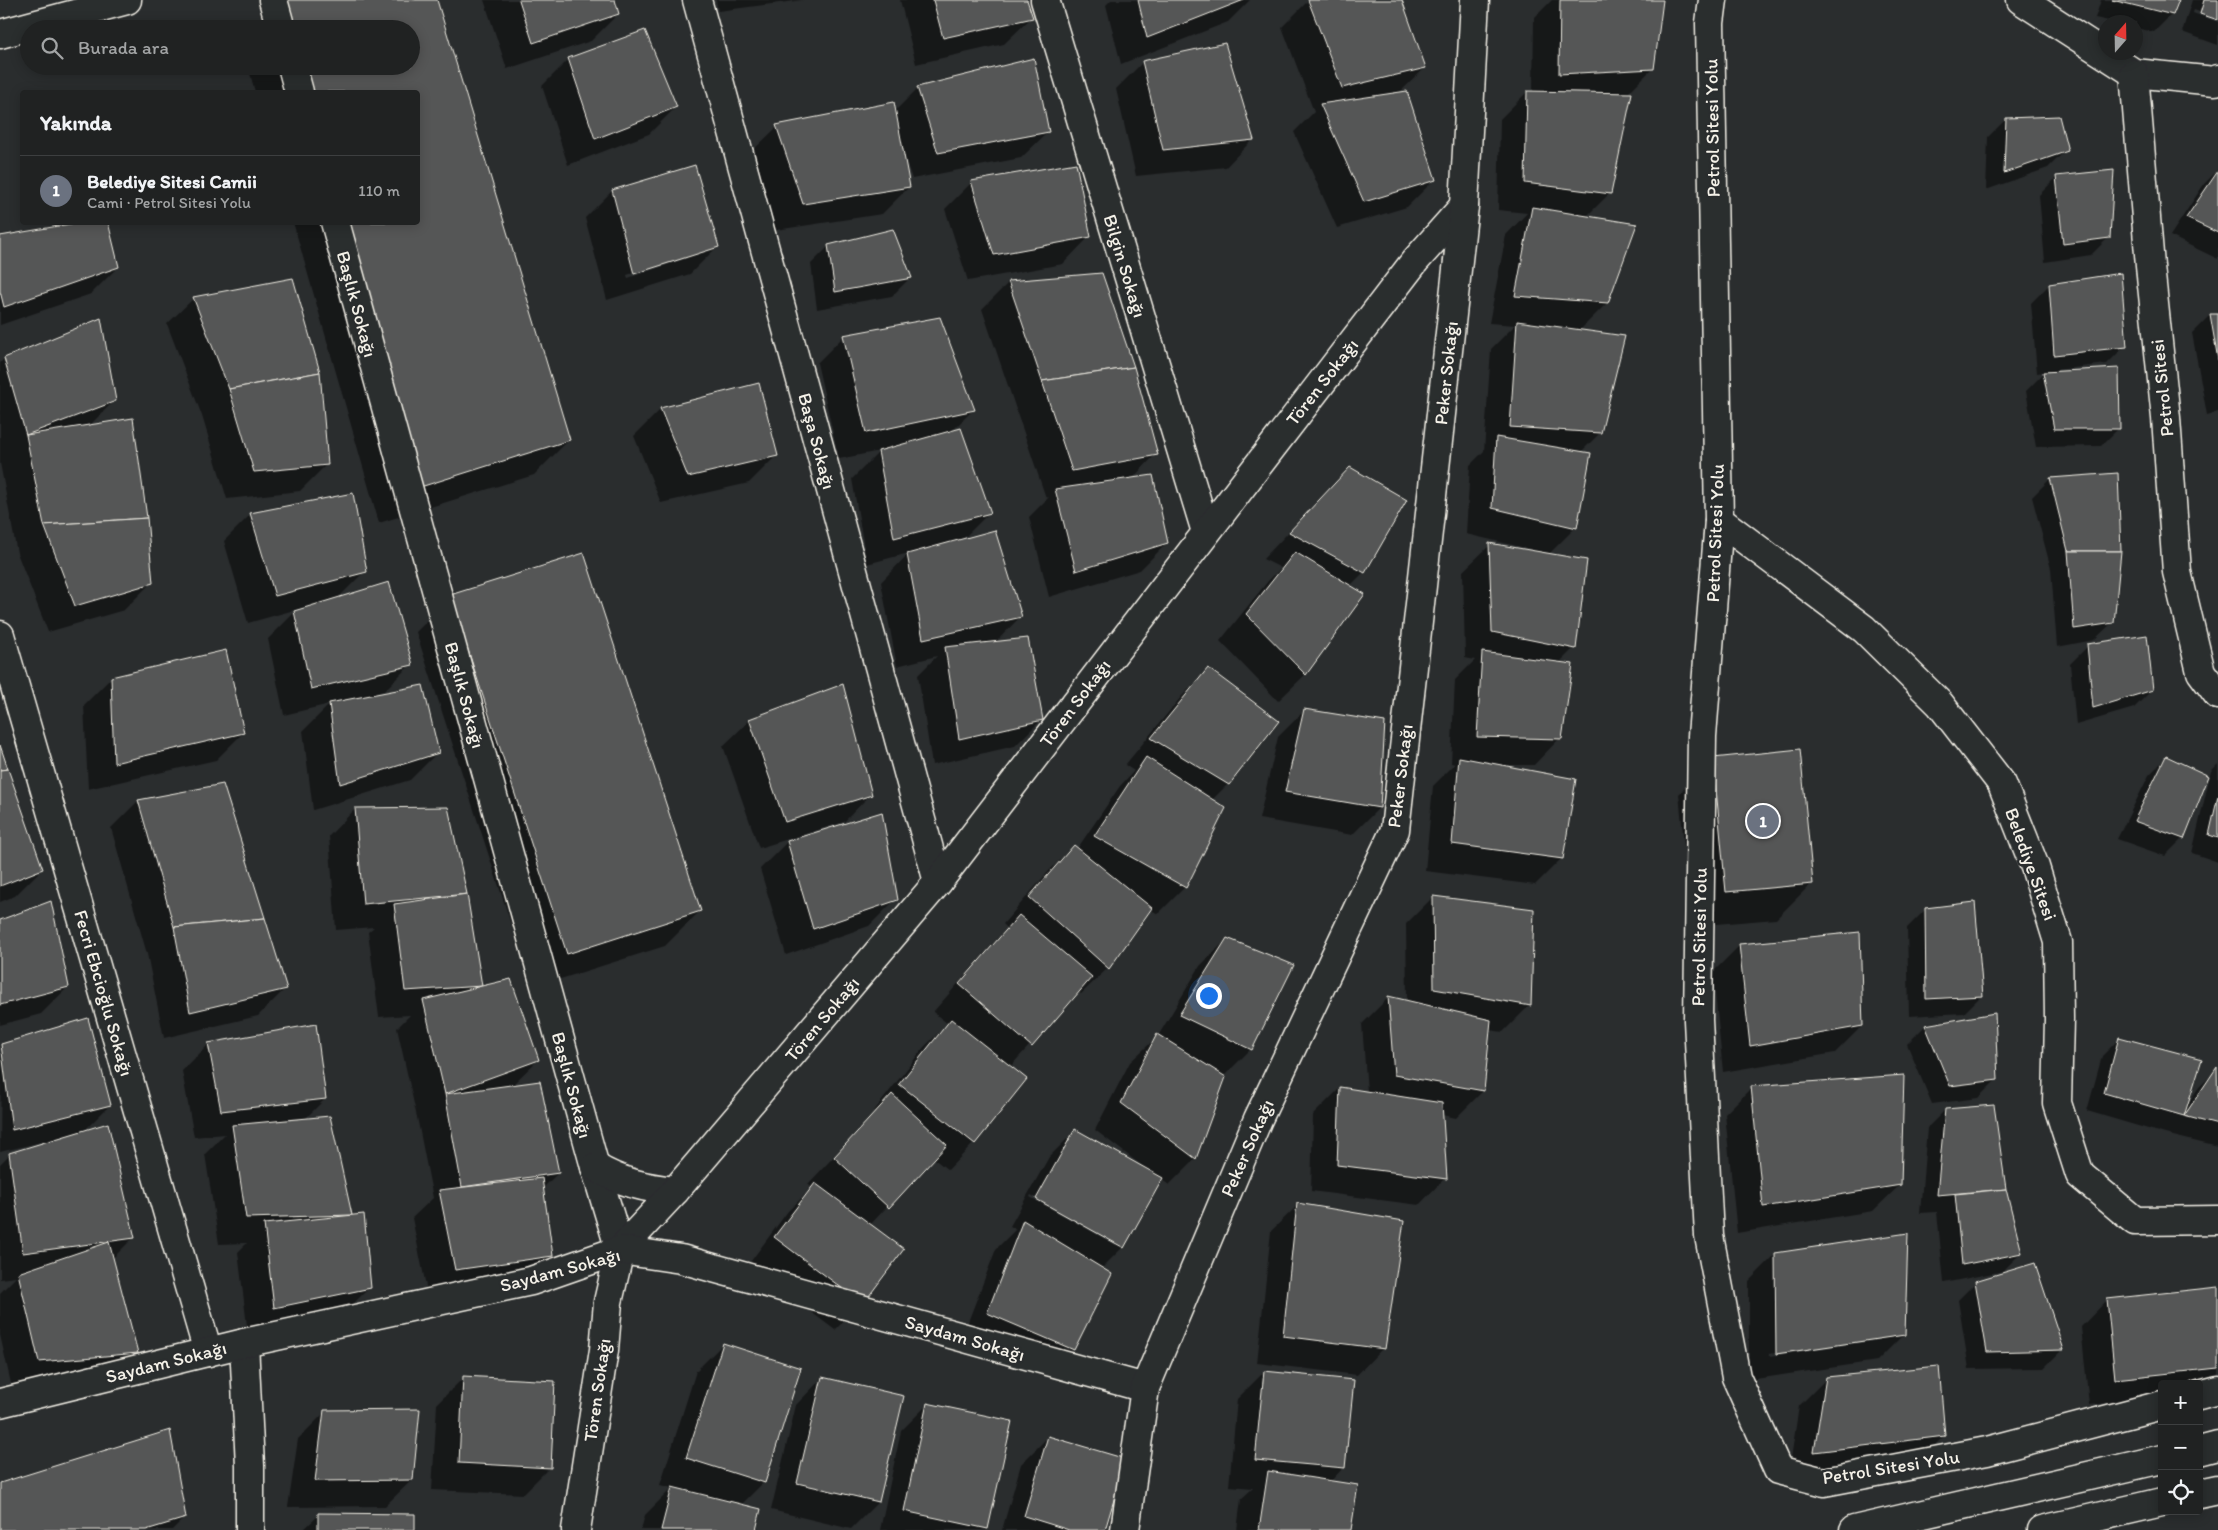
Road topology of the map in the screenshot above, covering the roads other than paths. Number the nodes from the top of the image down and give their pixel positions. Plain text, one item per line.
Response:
1 (128, 0) edge
2 (273, 0) edge
3 (697, 0) edge
4 (1045, 0) edge
5 (1475, 0) edge
6 (1713, 0) edge
7 (2021, 0) edge
8 (53, 20) edge
9 (279, 20) edge
10 (20, 29) edge
11 (0, 34) edge
12 (2134, 73) junction
13 (294, 75) edge
14 (2218, 79) edge
15 (298, 90) edge
16 (1464, 206) junction
17 (336, 225) edge
18 (1719, 520) junction
19 (1206, 532) junction
20 (0, 635) edge
21 (2218, 694) edge
22 (938, 882) junction
23 (595, 1167) junction
24 (675, 1191) junction
25 (2218, 1220) edge
26 (620, 1250) junction
27 (244, 1343) junction
28 (208, 1352) junction
29 (1144, 1388) junction
30 (2218, 1390) edge
31 (2203, 1394) edge
32 (0, 1403) edge
33 (2158, 1406) edge
34 (2218, 1446) edge
35 (2203, 1449) edge
36 (2158, 1460) edge
37 (2218, 1489) edge
38 (2203, 1492) edge
39 (2158, 1503) edge
40 (250, 1530) edge
41 (576, 1530) edge
42 (1125, 1530) edge
43 (1854, 1530) edge
44 (2042, 1530) edge

1 - 8 street
2 - 9 street
3 - 22 street, Başa Sokağı
4 - 19 street, Bilgin Sokağı
5 - 16 street, Peker Sokağı
6 - 18 street, Petrol Sitesi Yolu
7 - 12 street
10 - 11 street
12 - 14 street
12 - 21 street, Petrol Sitesi
13 - 15 street
16 - 19 street, Tören Sokağı
16 - 29 street, Peker Sokağı
17 - 23 street, Başlık Sokağı
18 - 25 street, Belediye Sitesi
18 - 33 street, Petrol Sitesi Yolu
19 - 22 street, Tören Sokağı
20 - 28 street, Fecri Ebcioğlu Sokağı
22 - 24 street, Tören Sokağı
23 - 24 street
23 - 26 street, Başlık Sokağı
24 - 26 street, Tören Sokağı
26 - 27 street, Saydam Sokağı
26 - 29 street, Saydam Sokağı
26 - 41 street, Tören Sokağı
27 - 28 street, Saydam Sokağı
27 - 40 street
28 - 32 street, Saydam Sokağı
29 - 42 street, Peker Sokağı
30 - 31 street
34 - 35 street
36 - 43 street
37 - 38 street
39 - 44 street

